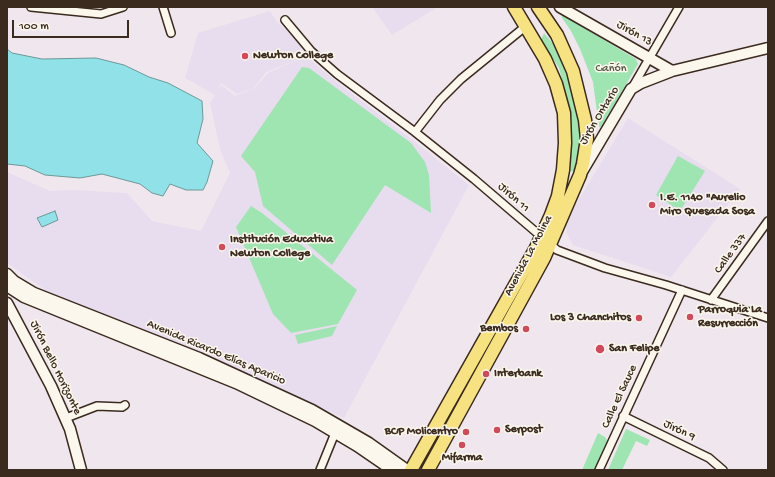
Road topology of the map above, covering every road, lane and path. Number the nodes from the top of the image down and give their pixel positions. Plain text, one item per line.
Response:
1 (31, 7) edge
2 (123, 7) edge
3 (163, 7) edge
4 (514, 7) edge
5 (538, 7) edge
6 (560, 7) edge
7 (679, 7) edge
8 (285, 20) dead end
9 (526, 26) junction
10 (171, 33) dead end
11 (768, 48) edge
12 (649, 58) junction
13 (672, 72) junction
14 (631, 89) junction
15 (416, 132) junction
16 (580, 175) junction
17 (768, 221) edge
18 (546, 241) junction
19 (7, 274) edge
20 (7, 286) edge
21 (682, 290) junction
22 (24, 297) junction
23 (711, 300) junction
24 (8, 305) edge
25 (768, 318) edge
26 (125, 405) dead end
27 (623, 416) junction
28 (66, 418) junction
29 (335, 433) junction
30 (81, 470) edge
31 (320, 470) edge
32 (392, 470) edge
33 (407, 470) edge
34 (411, 470) edge
35 (428, 470) edge
36 (599, 470) edge
37 (723, 470) edge

1 - 2 street
3 - 10 street
4 - 9 main road, Avenida La Molina
5 - 16 main road, Avenida La Molina
6 - 12 street, Jirón 13
7 - 12 street, Jirón Ontario
8 - 15 street, Jirón 11
9 - 15 street
9 - 18 main road, Avenida La Molina
11 - 13 street
12 - 13 street, Jirón 13
12 - 14 street, Jirón Ontario
13 - 14 street
14 - 16 street, Jirón Ontario
15 - 18 street, Jirón 11
16 - 18 main road, Avenida La Molina
17 - 23 street, Calle 337
18 - 21 street, Jirón 11
18 - 34 main road, Avenida La Molina
18 - 35 main road, Avenida La Molina
19 - 33 street, Avenida Ricardo Elías Aparicio
20 - 22 street, Avenida Ricardo Elías Aparicio
21 - 23 street, Jirón 11
21 - 27 street, Calle El Sauce
22 - 24 street
22 - 29 street, Avenida Ricardo Elías Aparicio
23 - 25 street, Jirón 11
24 - 28 street, Jirón Bello Horizonte
26 - 28 street
27 - 36 street, Calle El Sauce
27 - 37 street, Jirón 9
28 - 30 street, Jirón Bello Horizonte
29 - 31 street
29 - 32 street, Avenida Ricardo Elías Aparicio

